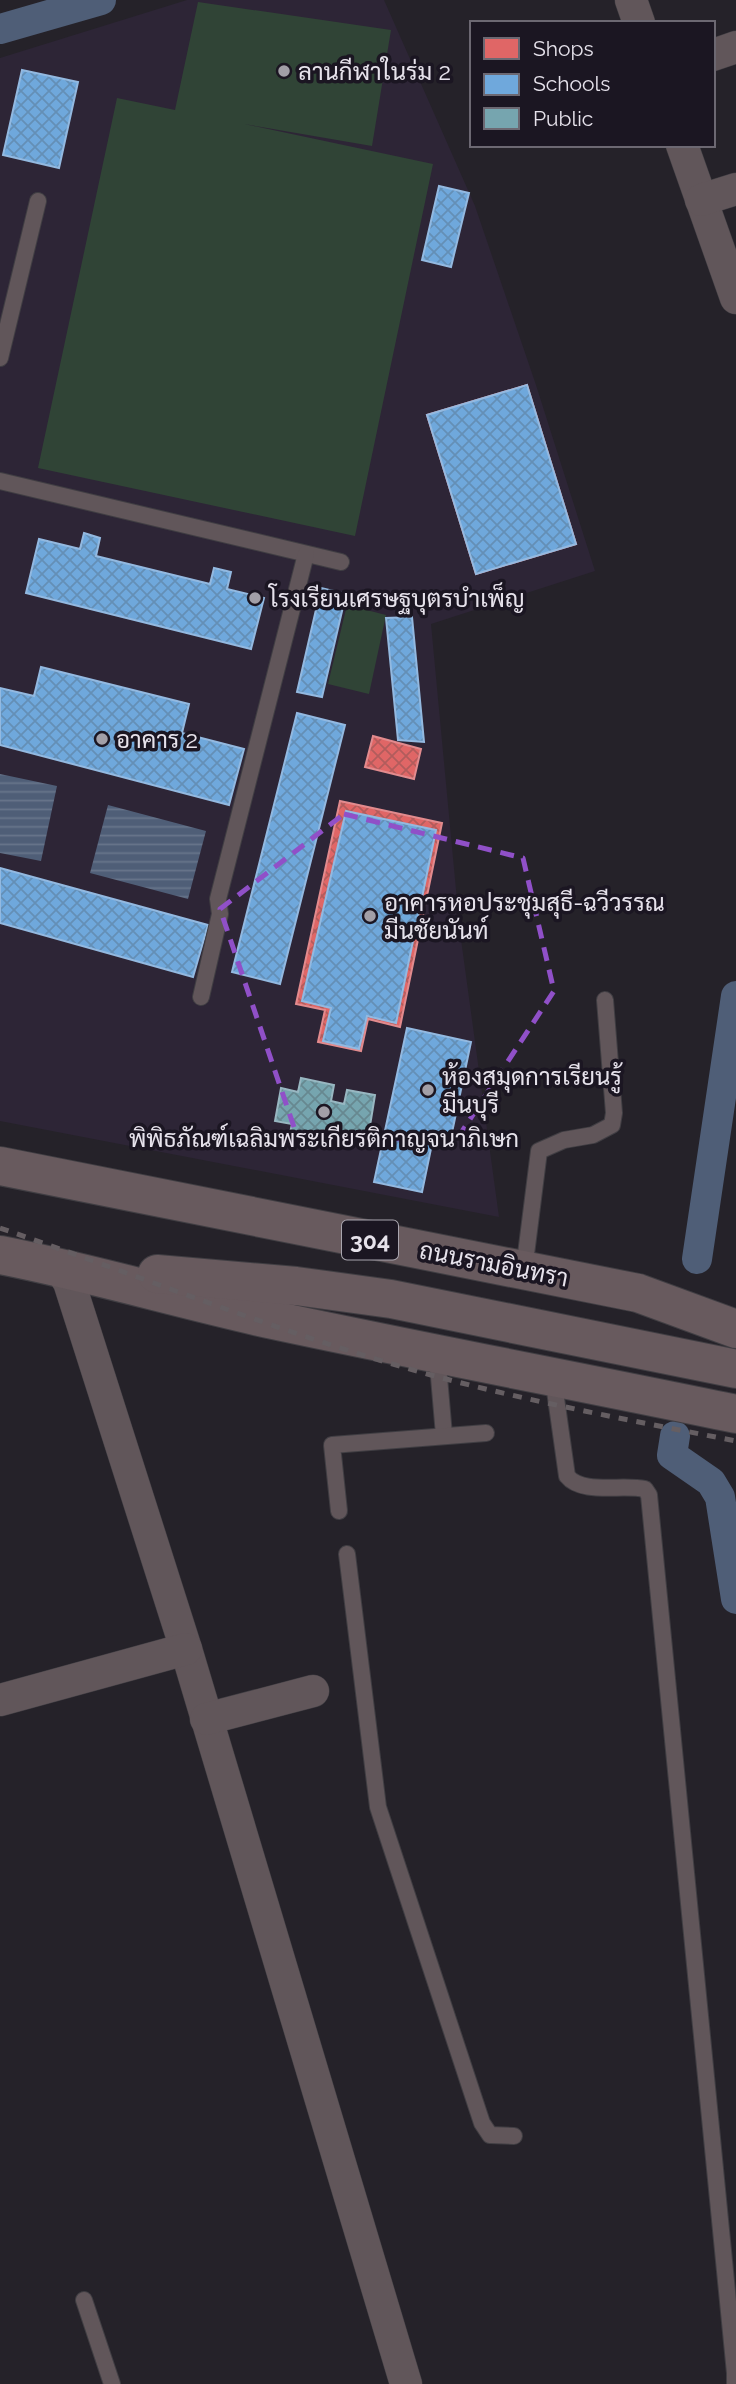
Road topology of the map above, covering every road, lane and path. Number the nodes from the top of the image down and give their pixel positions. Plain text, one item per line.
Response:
1 (631, 0) edge
2 (638, 21) edge
3 (736, 47) edge
4 (715, 54) edge
5 (683, 147) edge
6 (736, 189) edge
7 (701, 200) junction
8 (38, 201) dead end
9 (736, 298) edge
10 (3, 331) edge
11 (0, 358) edge
12 (0, 481) edge
13 (306, 554) junction
14 (341, 562) dead end
15 (201, 997) dead end
16 (605, 1000) dead end
17 (0, 1166) edge
18 (0, 1255) edge
19 (58, 1266) junction
20 (524, 1270) junction
21 (638, 1293) junction
22 (736, 1307) edge
23 (736, 1329) edge
24 (436, 1353) junction
25 (736, 1369) edge
26 (554, 1377) junction
27 (736, 1414) edge
28 (486, 1433) dead end
29 (444, 1435) junction
30 (339, 1511) dead end
31 (347, 1554) dead end
32 (186, 1649) junction
33 (313, 1691) dead end
34 (0, 1700) edge
35 (206, 1720) junction
36 (514, 2136) dead end
37 (84, 2300) dead end
38 (112, 2384) edge
39 (406, 2384) edge
40 (735, 2384) edge

1 - 2 street
3 - 4 street
5 - 7 street
6 - 7 street
7 - 9 street
8 - 10 lane
10 - 11 lane
12 - 13 lane
13 - 14 lane
13 - 15 lane
16 - 20 lane
17 - 20 highway, ถนนรามอินทรา / 304
18 - 19 highway
19 - 24 highway
19 - 25 highway
19 - 32 street
20 - 21 highway, ถนนรามอินทรา / 304
21 - 22 highway
21 - 23 highway, ถนนรามอินทรา / 304
24 - 26 highway
24 - 29 lane
26 - 27 highway
26 - 40 lane
28 - 29 lane
29 - 30 lane
31 - 36 lane
32 - 34 street
32 - 35 street
33 - 35 street
35 - 39 street
37 - 38 lane

